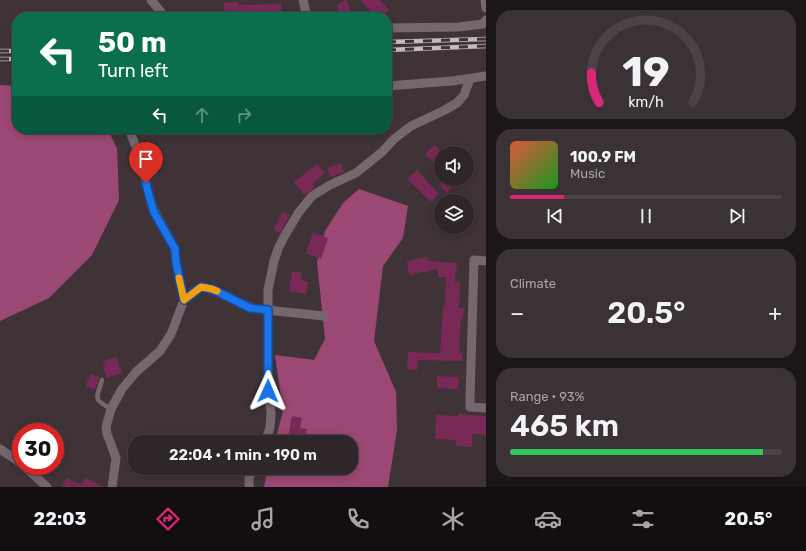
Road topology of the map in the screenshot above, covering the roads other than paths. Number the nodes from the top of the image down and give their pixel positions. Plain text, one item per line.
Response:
1 (151, 0) edge
2 (303, 0) edge
3 (485, 0) edge
4 (486, 8) edge
5 (161, 12) edge
6 (306, 12) edge
7 (486, 20) edge
8 (392, 28) edge
9 (486, 76) edge
10 (470, 79) junction
11 (392, 86) edge
12 (130, 134) edge
13 (486, 261) edge
14 (184, 300) junction
15 (268, 310) junction
16 (324, 316) dead end
17 (102, 380) dead end
18 (486, 408) edge
19 (111, 409) junction
20 (268, 435) edge
21 (0, 448) edge
22 (12, 457) edge
23 (34, 475) edge
24 (250, 475) edge
25 (47, 487) edge
26 (112, 487) edge
27 (249, 487) edge

1 - 5 street
2 - 6 street
3 - 4 street
7 - 8 street
9 - 10 street
10 - 11 street
10 - 15 street
12 - 14 street
13 - 18 street
14 - 15 street
14 - 19 street
15 - 16 street
15 - 20 street
17 - 19 lane
19 - 26 street
21 - 22 street
23 - 25 street
24 - 27 street

